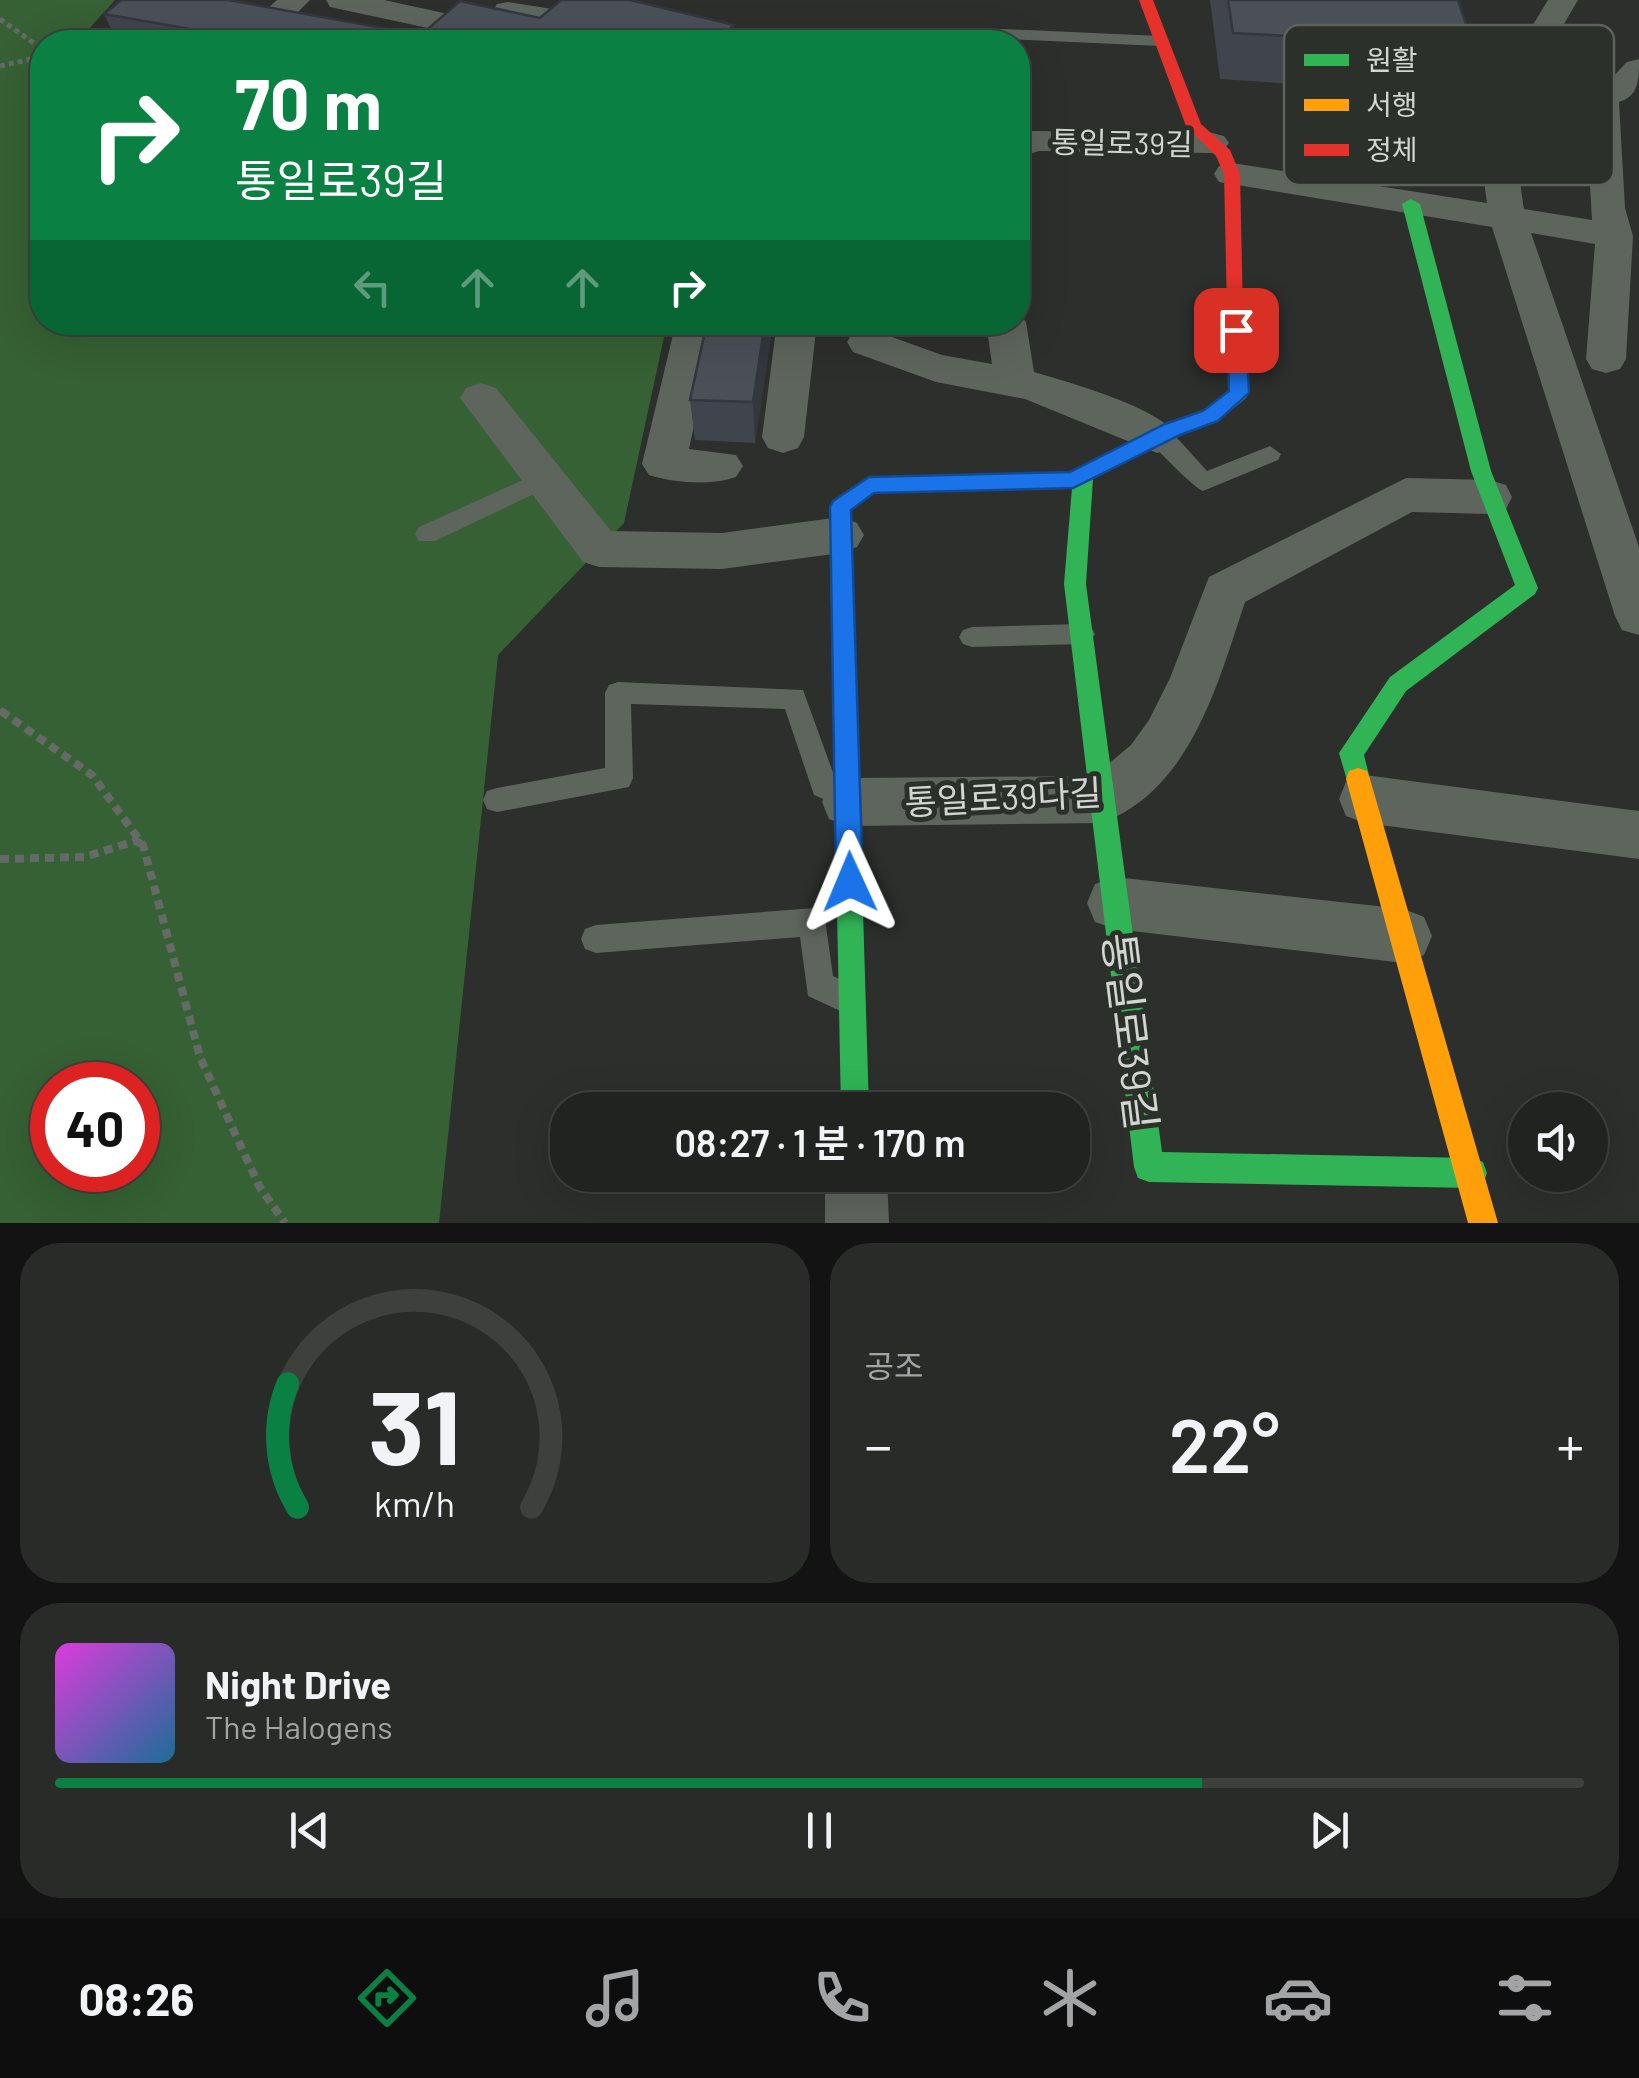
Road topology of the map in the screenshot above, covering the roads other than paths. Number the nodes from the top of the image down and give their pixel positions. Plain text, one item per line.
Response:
1 (296, 0) edge
2 (341, 0) edge
3 (1146, 0) edge
4 (1563, 0) edge
5 (1547, 25) edge
6 (261, 30) edge
7 (434, 30) edge
8 (507, 30) edge
9 (626, 30) edge
10 (1030, 35) edge
11 (1160, 40) junction
12 (1639, 69) edge
13 (1614, 93) edge
14 (1030, 140) edge
15 (1212, 143) junction
16 (1232, 174) junction
17 (1614, 179) edge
18 (1284, 185) edge
19 (1284, 185) edge
20 (1503, 185) edge
21 (1411, 204) junction
22 (1507, 214) junction
23 (1621, 229) edge
24 (693, 335) edge
25 (795, 335) edge
26 (1008, 335) edge
27 (866, 342) dead end
28 (1553, 346) junction
29 (1622, 363) edge
30 (1015, 383) junction
31 (481, 398) dead end
32 (783, 437) dead end
33 (1157, 437) junction
34 (1270, 454) dead end
35 (720, 466) dead end
36 (1083, 474) junction
37 (545, 479) junction
38 (1619, 489) edge
39 (1490, 497) junction
40 (427, 534) dead end
41 (841, 535) junction
42 (1639, 616) edge
43 (1082, 634) junction
44 (972, 637) dead end
45 (1102, 799) junction
46 (1364, 799) junction
47 (497, 800) dead end
48 (848, 802) junction
49 (1635, 847) edge
50 (1115, 902) junction
51 (1404, 936) junction
52 (596, 939) dead end
53 (852, 1002) junction
54 (854, 1092) edge
55 (1472, 1173) junction
56 (856, 1192) edge
57 (857, 1223) edge
58 (1483, 1223) edge

1 - 6 street
2 - 7 street
3 - 11 street, 통일로39길
4 - 5 street
8 - 9 street
10 - 11 lane
11 - 15 street, 통일로39길
12 - 13 street
14 - 15 street, 통일로39길
15 - 16 street, 통일로39길
16 - 18 street
16 - 33 street, 통일로39길
17 - 23 street
19 - 21 street
20 - 22 street
21 - 22 street
21 - 39 street
22 - 23 street
22 - 28 street
23 - 29 street
24 - 35 street
25 - 32 street
26 - 30 street
27 - 30 street
28 - 29 street
28 - 38 street
30 - 33 street
31 - 37 street
33 - 34 lane
33 - 36 street, 통일로39길
36 - 41 street, 통일로39길
36 - 43 street, 통일로39길
37 - 40 lane
37 - 41 street
38 - 42 street
39 - 45 street, 통일로39다길
39 - 46 street
41 - 48 street, 통일로39길
43 - 44 lane
43 - 45 street, 통일로39길
45 - 48 street, 통일로39다길
45 - 50 street, 통일로39길
46 - 49 street
46 - 51 street
47 - 48 lane
48 - 53 street, 통일로39길
50 - 51 street
50 - 55 street, 통일로39길
51 - 55 street
52 - 53 lane
53 - 54 street, 통일로39길
55 - 58 street
56 - 57 street

